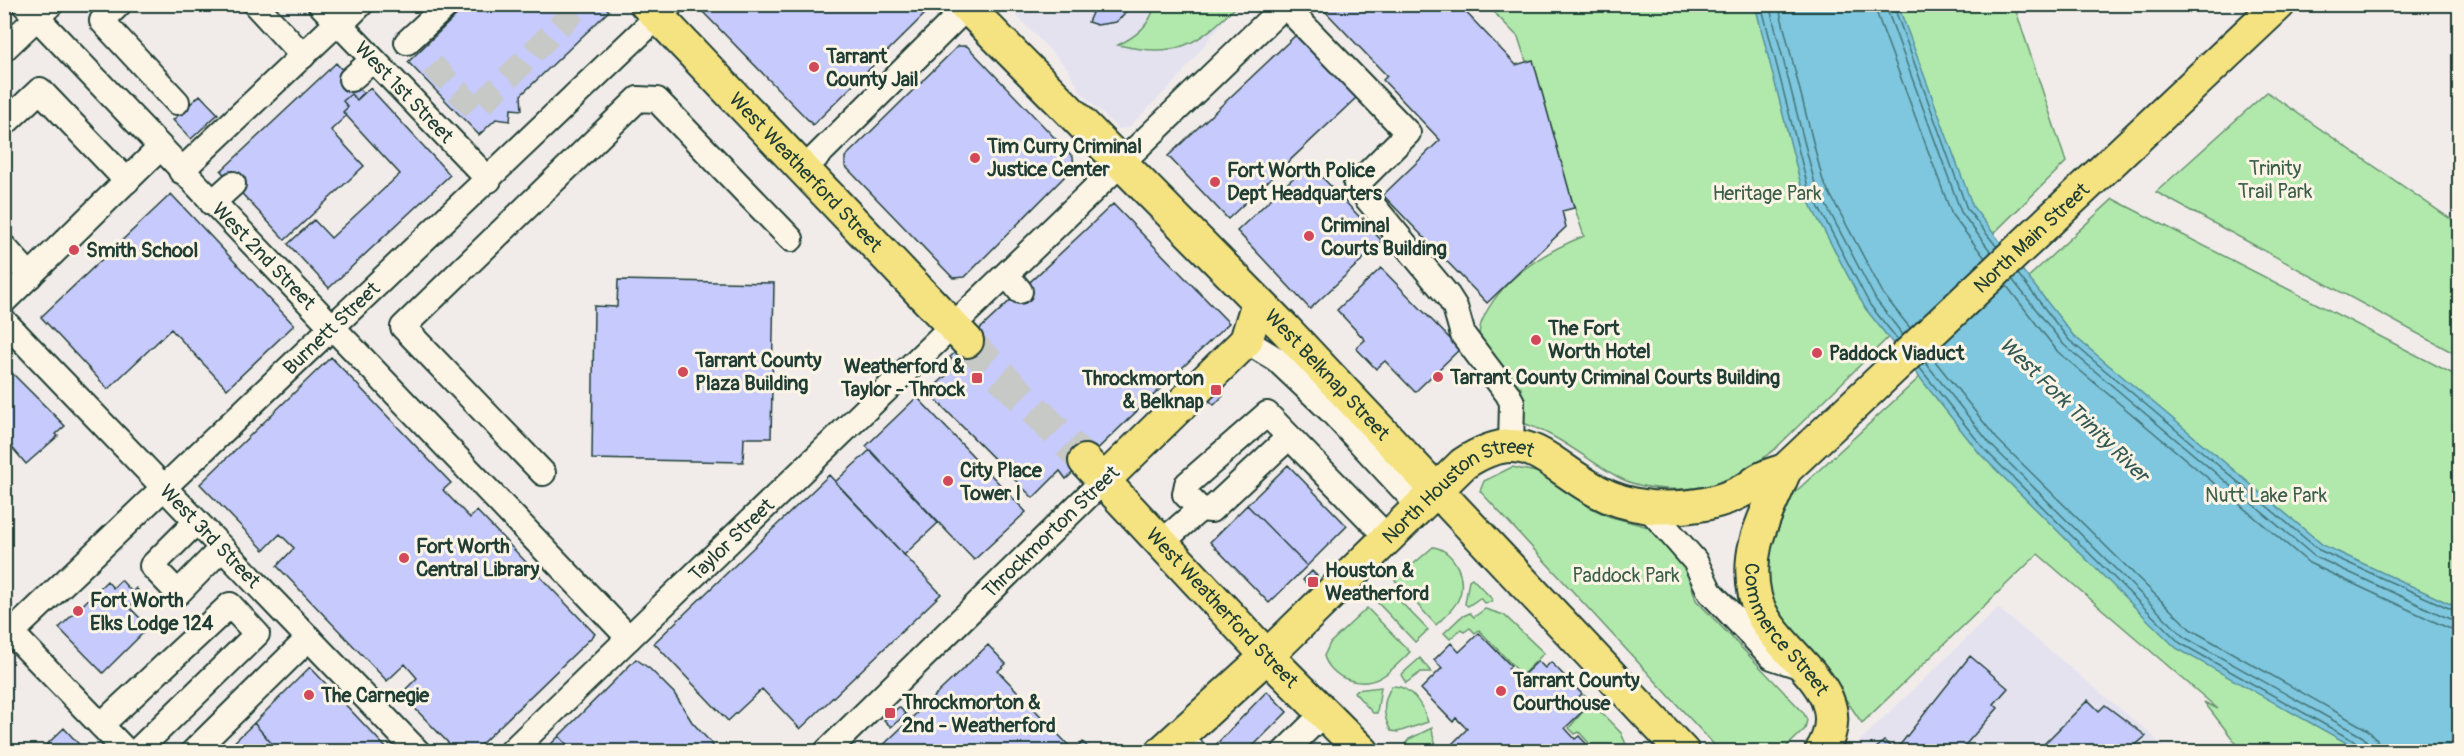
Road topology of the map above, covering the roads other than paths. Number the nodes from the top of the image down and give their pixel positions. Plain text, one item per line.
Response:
1 (119, 4) edge
2 (255, 4) edge
3 (320, 4) edge
4 (362, 4) edge
5 (448, 4) edge
6 (2279, 4) edge
7 (1286, 5) edge
8 (965, 6) edge
9 (37, 9) edge
10 (659, 9) edge
11 (339, 24) junction
12 (407, 42) dead end
13 (4, 49) edge
14 (303, 56) junction
15 (373, 60) junction
16 (351, 79) dead end
17 (177, 102) dead end
18 (4, 124) edge
19 (160, 148) junction
20 (1120, 164) junction
21 (803, 170) junction
22 (181, 171) junction
23 (489, 180) junction
24 (127, 181) junction
25 (233, 184) dead end
26 (212, 203) junction
27 (790, 239) dead end
28 (4, 247) edge
29 (30, 276) junction
30 (4, 301) edge
31 (1258, 302) junction
32 (4, 321) edge
33 (332, 326) junction
34 (960, 334) junction
35 (1246, 341) junction
36 (1288, 437) junction
37 (1511, 445) junction
38 (1787, 468) junction
39 (1094, 470) junction
40 (543, 473) dead end
41 (164, 489) junction
42 (1429, 498) junction
43 (1647, 506) junction
44 (1200, 509) junction
45 (196, 522) junction
46 (1388, 538) junction
47 (1161, 543) junction
48 (222, 548) junction
49 (7, 632) edge
50 (309, 638) junction
51 (628, 638) junction
52 (1267, 656) junction
53 (1805, 668) junction
54 (1325, 712) junction
55 (101, 725) junction
56 (1179, 746) edge
57 (127, 752) edge
58 (136, 752) edge
59 (193, 752) edge
60 (418, 752) edge
61 (511, 752) edge
62 (826, 752) edge
63 (1284, 752) edge
64 (1363, 752) edge
65 (1683, 752) edge
66 (1821, 752) edge

1 - 17 street
2 - 14 street
3 - 11 street, West 1st Street
4 - 11 street
5 - 12 street
6 - 38 main road, North Main Street
7 - 20 street, Taylor Street
7 - 37 street
8 - 20 main road, West Belknap Street
8 - 21 street
9 - 13 street
9 - 19 street, West 2nd Street
10 - 21 main road, West Weatherford Street
10 - 23 street, Burnett Street
11 - 14 street
11 - 15 street, West 1st Street
14 - 22 street
15 - 16 street
15 - 23 street, West 1st Street
18 - 24 street
19 - 22 street, West 2nd Street
19 - 24 street
20 - 31 main road, West Belknap Street
20 - 34 street, Taylor Street
21 - 34 main road, West Weatherford Street
22 - 26 street, West 2nd Street
23 - 33 street, Burnett Street
24 - 29 street
25 - 26 street
26 - 33 street, West 2nd Street
27 - 40 street
28 - 29 street
29 - 30 street
31 - 35 main road, Throckmorton Street
31 - 42 main road, West Belknap Street
32 - 41 street, West 3rd Street
33 - 41 street, Burnett Street
33 - 51 street, West 2nd Street
34 - 51 street, Taylor Street
35 - 39 main road, Throckmorton Street
35 - 42 street
36 - 44 street
36 - 44 street
36 - 46 street
37 - 42 main road, North Houston Street
37 - 43 main road, North Houston Street
38 - 43 main road, North Houston Street
38 - 53 main road, Commerce Street
39 - 47 main road, West Weatherford Street
39 - 62 street, Throckmorton Street
41 - 45 street, West 3rd Street
41 - 49 street, Burnett Street
42 - 46 main road, North Houston Street
42 - 65 main road, West Belknap Street
43 - 53 street
44 - 47 street
45 - 48 street, West 3rd Street
45 - 48 street
46 - 52 main road, North Houston Street
47 - 52 main road, West Weatherford Street
48 - 50 street, West 3rd Street
49 - 55 street
50 - 59 street
50 - 60 street, West 3rd Street
51 - 61 street, Taylor Street
52 - 54 main road, West Weatherford Street
52 - 56 main road, North Houston Street
53 - 66 main road, Commerce Street
54 - 63 street
54 - 64 main road, West Weatherford Street
55 - 57 street
55 - 58 street

